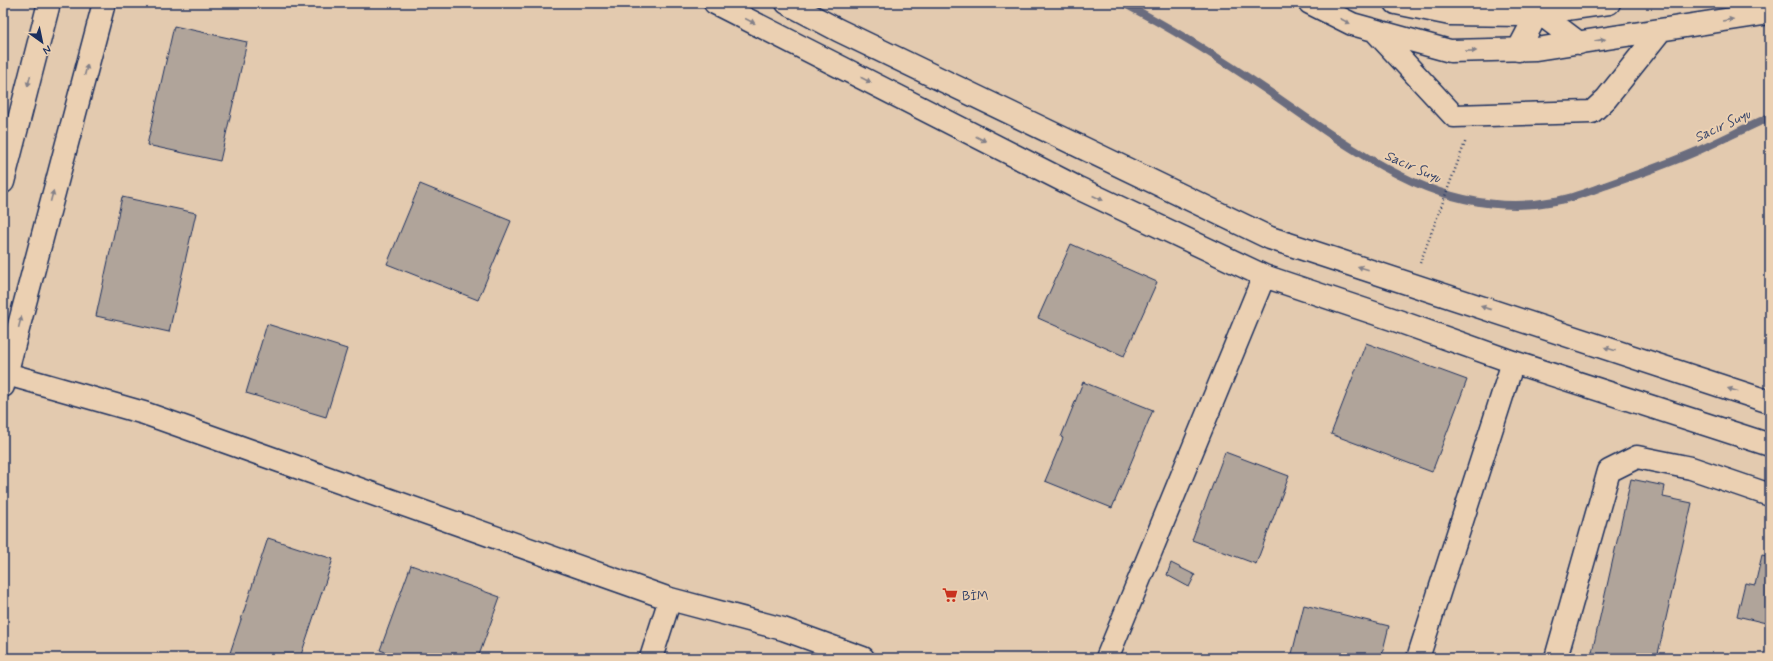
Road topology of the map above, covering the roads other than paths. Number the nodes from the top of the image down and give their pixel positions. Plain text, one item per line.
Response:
1 (49, 3) edge
2 (104, 3) edge
3 (715, 3) edge
4 (788, 3) edge
5 (1310, 3) edge
6 (1396, 3) edge
7 (1609, 3) edge
8 (1537, 8) edge
9 (1770, 13) edge
10 (1662, 30) junction
11 (1376, 32) junction
12 (1579, 43) junction
13 (1518, 50) junction
14 (3, 182) edge
15 (1264, 276) junction
16 (1513, 362) junction
17 (5, 380) edge
18 (1770, 402) edge
19 (1770, 446) edge
20 (1770, 494) edge
21 (670, 599) junction
22 (651, 658) edge
23 (863, 658) edge
24 (1108, 658) edge
25 (1418, 658) edge
26 (1556, 658) edge

1 -> 14 street
17 -> 2 street
3 -> 15 street
18 -> 4 street
5 -> 11 street
6 - 8 street
7 - 8 street
8 - 12 street
8 - 13 street
10 -> 9 street
10 - 11 street
12 -> 10 street
11 -> 13 street
12 - 13 street
15 - 16 street
15 - 24 street
16 - 19 street
16 - 25 street
17 - 21 street
20 - 26 street
21 - 22 street
21 - 23 street

